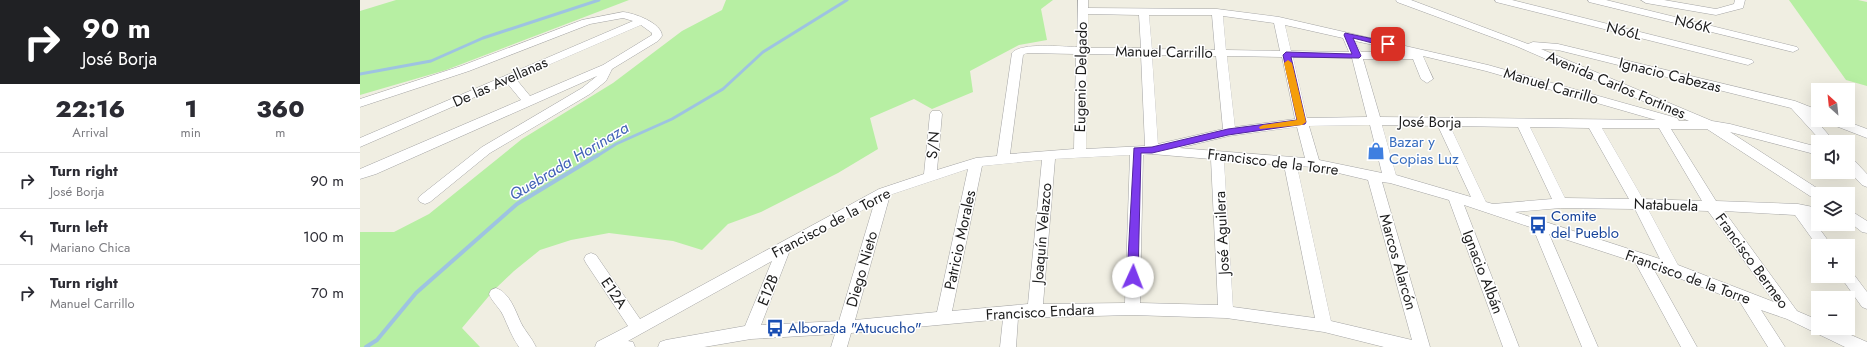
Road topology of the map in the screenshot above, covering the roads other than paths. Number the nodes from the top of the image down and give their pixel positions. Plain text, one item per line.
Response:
1 (1401, 0) edge
2 (1500, 0) edge
3 (1593, 0) edge
4 (1646, 0) edge
5 (1740, 0) edge
6 (1083, 6) edge
7 (1144, 12) junction
8 (1216, 12) junction
9 (1279, 20) junction
10 (641, 21) junction
11 (1347, 35) junction
12 (1520, 44) junction
13 (1793, 49) dead end
14 (1082, 51) junction
15 (1148, 52) junction
16 (1416, 53) junction
17 (1221, 54) junction
18 (1286, 55) junction
19 (1357, 56) junction
20 (1748, 62) dead end
21 (607, 67) junction
22 (509, 78) junction
23 (1427, 79) dead end
24 (528, 101) junction
25 (360, 103) edge
26 (1796, 106) junction
27 (1811, 111) edge
28 (936, 114) dead end
29 (1375, 121) junction
30 (1302, 122) junction
31 (1442, 122) junction
32 (1522, 123) junction
33 (1593, 123) junction
34 (1662, 125) junction
35 (1686, 125) junction
36 (1710, 125) junction
37 (1850, 127) edge
38 (1228, 132) junction
39 (1867, 134) edge
40 (1823, 135) edge
41 (360, 144) edge
42 (1811, 149) edge
43 (1137, 150) junction
44 (1152, 150) junction
45 (1080, 153) junction
46 (1217, 154) junction
47 (1049, 155) junction
48 (1002, 159) junction
49 (976, 162) junction
50 (1290, 162) junction
51 (1313, 163) junction
52 (1855, 170) edge
53 (360, 174) edge
54 (930, 176) junction
55 (1374, 177) junction
56 (1390, 178) junction
57 (1867, 182) edge
58 (1811, 190) edge
59 (884, 192) junction
60 (1454, 196) junction
61 (424, 199) dead end
62 (1560, 203) junction
63 (1639, 204) junction
64 (1486, 206) junction
65 (1713, 207) junction
66 (1798, 209) junction
67 (1811, 212) edge
68 (1538, 225) junction
69 (1820, 239) edge
70 (784, 248) junction
71 (591, 259) dead end
72 (1642, 259) junction
73 (1673, 270) junction
74 (1852, 283) edge
75 (496, 294) dead end
76 (1745, 298) junction
77 (1867, 303) edge
78 (1132, 309) junction
79 (1036, 310) junction
80 (1011, 312) junction
81 (1226, 312) junction
82 (1792, 315) junction
83 (943, 318) junction
84 (1811, 324) edge
85 (1324, 326) junction
86 (637, 327) junction
87 (845, 327) junction
88 (751, 332) junction
89 (1834, 335) edge
90 (606, 346) edge
91 (528, 347) edge
92 (627, 347) edge
93 (666, 347) edge
94 (839, 347) edge
95 (1008, 347) edge
96 (1412, 347) edge
97 (1422, 347) edge
98 (1511, 347) edge
99 (1590, 347) edge
100 (1689, 347) edge
101 (1777, 347) edge
102 (1861, 347) edge

1 - 12 street, Avenida Carlos Fortines
2 - 20 street, N66L
3 - 13 street, N66K
4 - 5 street
6 - 7 street
6 - 14 street, Eugenio Delgado
7 - 8 street
7 - 15 street
8 - 9 street
8 - 17 street
9 - 11 street
9 - 18 street
10 - 21 street
10 - 22 street, De las Avellanas
10 - 25 street
11 - 16 street
11 - 19 street
12 - 26 street, Ignacio Cabezas
12 - 36 street, Avenida Carlos Fortines
14 - 15 street, Manuel Carrillo
14 - 45 street, Eugenio Delgado
14 - 48 street, Manuel Carrillo
15 - 17 street, Manuel Carrillo
15 - 44 street
16 - 19 street, Manuel Carrillo
16 - 23 street
16 - 35 street, Manuel Carrillo
17 - 18 street, Manuel Carrillo
17 - 38 street
18 - 19 street, Manuel Carrillo
18 - 30 street
19 - 29 street
21 - 24 street
21 - 61 street
22 - 24 street
22 - 41 street, De las Avellanas
24 - 53 street
26 - 27 street, Ignacio Cabezas
26 - 40 street
28 - 54 street, S/N
29 - 30 street, José Borja
29 - 31 street, José Borja
29 - 56 street
30 - 38 street, José Borja
30 - 51 street
31 - 32 street, José Borja
31 - 64 street
32 - 33 street, José Borja
32 - 62 street
33 - 34 street, José Borja
33 - 63 street
34 - 35 street, José Borja
34 - 65 street, Francisco Bermeo
35 - 36 street, José Borja
36 - 42 street
36 - 58 street, Avenida Carlos Fortines
37 - 39 street
38 - 44 street, José Borja
43 - 44 street, Francisco de la Torre
43 - 45 street, Francisco de la Torre
43 - 78 street
44 - 46 street, Francisco de la Torre
45 - 47 street, Francisco de la Torre
46 - 50 street, Francisco de la Torre
46 - 81 street, José Aguilera
47 - 48 street, Francisco de la Torre
47 - 79 street, Joaquín Velazco
48 - 49 street, Francisco de la Torre
49 - 54 street, Francisco de la Torre
49 - 83 street, Patricio Morales
50 - 51 street, Francisco de la Torre
50 - 85 street
51 - 55 street, Francisco de la Torre
52 - 57 street
54 - 59 street, Francisco de la Torre
55 - 56 street, Francisco de la Torre
55 - 97 street, Marcos Alarcón
56 - 60 street, Francisco de la Torre
59 - 70 street, Francisco de la Torre
59 - 87 street, Diego Nieto
60 - 64 street, Francisco de la Torre
60 - 98 street, Ignacio Albán
62 - 63 street, Natabuela
62 - 64 street, Natabuela
63 - 65 street, Natabuela
63 - 73 street
64 - 68 street, Francisco de la Torre
65 - 66 street, Natabuela
65 - 82 street, Francisco Bermeo
66 - 67 street, Natabuela
66 - 69 street
68 - 72 street, Francisco de la Torre
68 - 99 street
70 - 86 street, Francisco de la Torre
70 - 88 street, E12B
71 - 86 street, E12A
72 - 73 street, Francisco de la Torre
72 - 100 street
73 - 76 street, Francisco de la Torre
74 - 77 street
75 - 91 street
76 - 82 street, Francisco de la Torre
76 - 101 street
78 - 79 street, Francisco Endara
78 - 81 street, Francisco Endara
79 - 80 street, Francisco Endara
80 - 83 street, Francisco Endara
80 - 95 street
81 - 85 street, Francisco Endara
82 - 84 street, Francisco de la Torre
83 - 87 street, Francisco Endara
85 - 96 street, Francisco Endara
86 - 90 street, Francisco de la Torre
87 - 88 street, Francisco Endara
87 - 94 street, Diego Nieto
88 - 93 street, Francisco Endara
89 - 102 street, Francisco de la Torre
90 - 92 street

